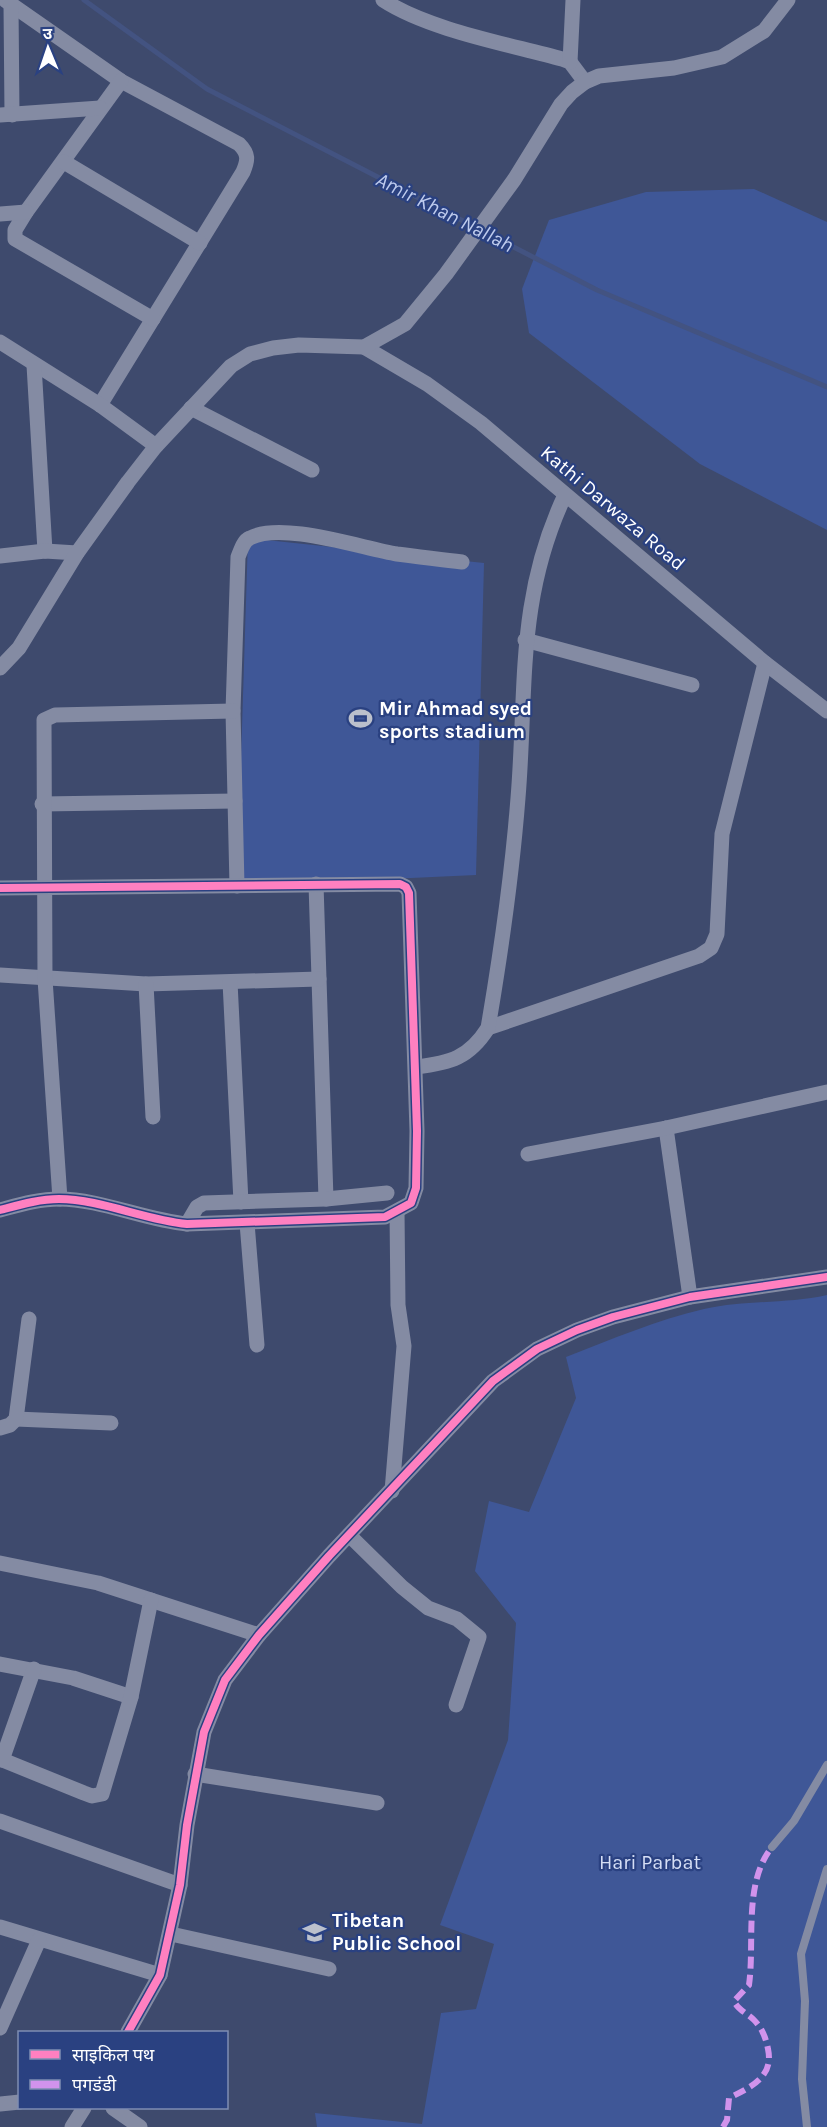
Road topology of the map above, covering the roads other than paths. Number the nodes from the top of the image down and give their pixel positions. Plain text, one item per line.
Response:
1 (383, 0) edge
2 (573, 0) edge
3 (788, 0) edge
4 (8, 2) edge
5 (570, 62) junction
6 (121, 81) junction
7 (585, 82) junction
8 (100, 108) junction
9 (6, 115) edge
10 (64, 162) junction
11 (26, 212) junction
12 (0, 214) edge
13 (200, 243) junction
14 (153, 320) junction
15 (0, 342) edge
16 (364, 347) junction
17 (34, 364) junction
18 (100, 405) junction
19 (191, 408) junction
20 (156, 446) junction
21 (312, 470) dead end
22 (565, 495) junction
23 (45, 552) junction
24 (77, 553) junction
25 (0, 556) edge
26 (462, 562) dead end
27 (525, 640) junction
28 (19, 648) junction
29 (0, 649) edge
30 (765, 663) junction
31 (0, 668) edge
32 (692, 685) dead end
33 (233, 711) junction
34 (827, 711) edge
35 (235, 801) junction
36 (42, 804) junction
37 (316, 884) junction
38 (237, 886) junction
39 (0, 888) edge
40 (44, 889) junction
41 (0, 975) edge
42 (45, 979) junction
43 (319, 979) junction
44 (230, 982) junction
45 (146, 984) junction
46 (488, 1028) junction
47 (416, 1067) junction
48 (827, 1092) edge
49 (153, 1117) dead end
50 (666, 1128) junction
51 (528, 1154) dead end
52 (387, 1193) dead end
53 (60, 1199) junction
54 (326, 1199) junction
55 (241, 1202) junction
56 (0, 1210) edge
57 (397, 1211) junction
58 (247, 1223) junction
59 (187, 1224) junction
60 (827, 1277) edge
61 (690, 1297) junction
62 (29, 1319) dead end
63 (257, 1345) dead end
64 (16, 1419) junction
65 (111, 1423) dead end
66 (0, 1428) edge
67 (392, 1491) junction
68 (349, 1535) junction
69 (0, 1563) edge
70 (151, 1600) junction
71 (259, 1635) junction
72 (0, 1664) edge
73 (34, 1670) junction
74 (131, 1697) junction
75 (456, 1705) dead end
76 (1, 1760) edge
77 (827, 1765) edge
78 (195, 1774) junction
79 (377, 1803) dead end
80 (0, 1821) edge
81 (772, 1847) dead end
82 (827, 1869) edge
83 (180, 1885) junction
84 (0, 1927) edge
85 (171, 1934) junction
86 (39, 1940) junction
87 (329, 1969) dead end
88 (160, 1975) junction
89 (0, 2028) edge
90 (129, 2031) edge
91 (18, 2102) edge
92 (0, 2104) edge
93 (83, 2109) edge
94 (114, 2109) edge
95 (72, 2127) edge
96 (140, 2127) edge
97 (807, 2127) edge

1 - 5 street
2 - 5 street
3 - 7 street
4 - 6 street
4 - 9 street
5 - 7 street
6 - 8 street
6 - 13 street
7 - 16 street
8 - 9 street
8 - 10 street
10 - 11 street
10 - 13 street
11 - 12 street
11 - 14 street
13 - 14 street
14 - 18 street
15 - 17 street
16 - 19 street
16 - 22 street, Kathi Darwaza Road
17 - 18 street
17 - 23 street
18 - 20 street
19 - 20 street
19 - 21 street
20 - 24 street
22 - 27 street
22 - 30 street, Kathi Darwaza Road
23 - 24 street
23 - 25 street
24 - 28 street
26 - 33 street
27 - 32 street
27 - 46 street
28 - 29 street
28 - 31 street
30 - 34 street, Kathi Darwaza Road
30 - 46 street
33 - 35 street
33 - 36 street
35 - 36 street
35 - 38 street
36 - 40 street
37 - 38 street
37 - 43 street
37 - 47 street
38 - 40 street
39 - 40 street
40 - 42 street
41 - 42 street
42 - 45 street
42 - 53 street
43 - 44 street
43 - 54 street
44 - 45 street
44 - 55 street
45 - 49 street
46 - 47 street
47 - 57 street
48 - 50 street
50 - 51 street
50 - 61 street
52 - 54 street
53 - 56 street
53 - 59 street
54 - 55 street
55 - 59 street
57 - 58 street
57 - 67 street
58 - 59 street
58 - 63 street
60 - 61 street
61 - 67 street
62 - 64 street
64 - 65 street
64 - 66 street
67 - 68 street
68 - 71 street
68 - 75 street
69 - 70 street
70 - 71 street
70 - 74 street
71 - 78 street
72 - 73 street
73 - 74 street
73 - 76 street
74 - 76 street
77 - 81 lane
78 - 79 street
78 - 83 street
80 - 83 street
82 - 97 lane
83 - 85 street
84 - 86 street
85 - 87 street
85 - 88 street
86 - 88 street
86 - 89 street
88 - 90 street
91 - 92 street
93 - 95 street
94 - 96 street

